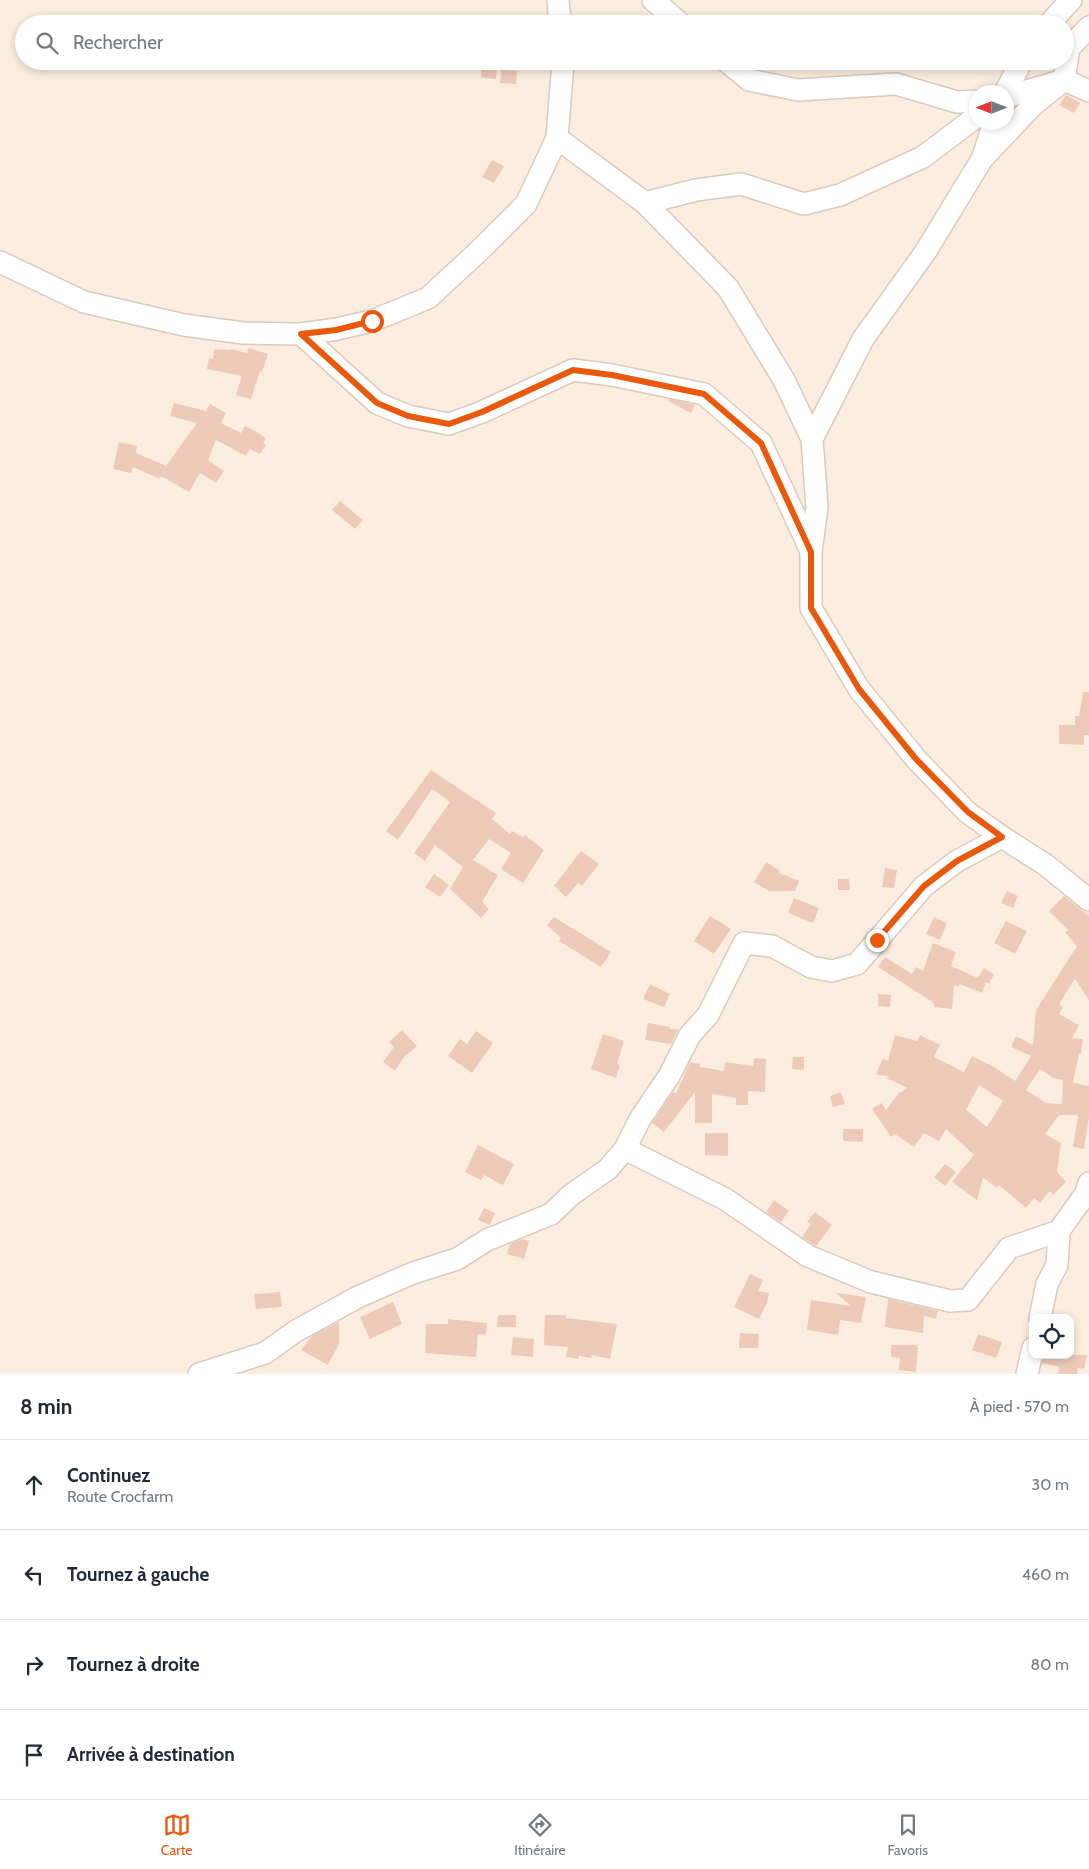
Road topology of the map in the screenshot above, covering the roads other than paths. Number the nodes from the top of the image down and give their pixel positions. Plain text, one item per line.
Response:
1 (558, 0) edge
2 (653, 0) edge
3 (1071, 0) edge
4 (559, 15) edge
5 (670, 15) edge
6 (1057, 15) edge
7 (1089, 27) edge
8 (1074, 43) edge
9 (562, 70) edge
10 (736, 70) edge
11 (1017, 70) edge
12 (1066, 70) edge
13 (1064, 80) junction
14 (1009, 85) edge
15 (1089, 91) edge
16 (1014, 95) edge
17 (969, 101) edge
18 (969, 122) edge
19 (991, 130) edge
20 (557, 138) junction
21 (982, 158) junction
22 (645, 203) junction
23 (0, 262) edge
24 (301, 334) junction
25 (812, 439) junction
26 (811, 552) junction
27 (1002, 837) junction
28 (1089, 900) edge
29 (626, 1149) junction
30 (1089, 1182) edge
31 (1060, 1231) junction
32 (1041, 1314) edge
33 (1030, 1359) edge
34 (199, 1374) edge
35 (1027, 1374) edge

1 - 4 street
2 - 5 street
3 - 6 street
7 - 8 street
9 - 20 street
10 - 17 street
11 - 14 street
12 - 13 street
13 - 15 street
13 - 16 street
13 - 21 street
18 - 22 street
19 - 21 street
20 - 22 street
20 - 24 street
21 - 25 street
22 - 25 street
23 - 24 street
24 - 26 street
25 - 26 street
26 - 27 street
27 - 28 street
27 - 29 street
29 - 31 street
29 - 34 street
30 - 31 street
31 - 32 street
33 - 35 street

